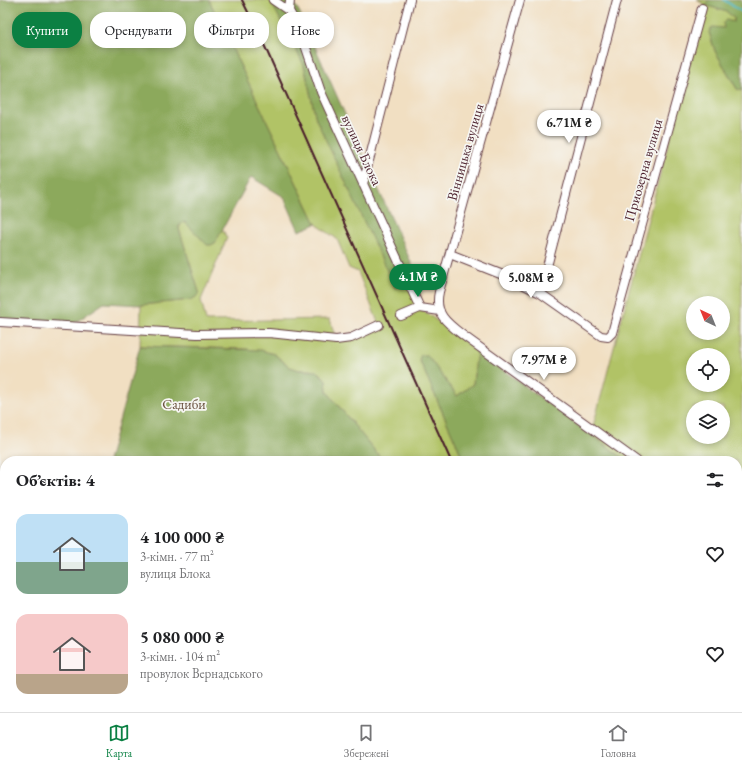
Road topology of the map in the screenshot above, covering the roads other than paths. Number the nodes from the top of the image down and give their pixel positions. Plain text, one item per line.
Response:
1 (273, 0) edge
2 (290, 0) edge
3 (410, 0) edge
4 (520, 0) edge
5 (616, 0) edge
6 (702, 8) dead end
7 (289, 11) junction
8 (363, 184) junction
9 (450, 254) junction
10 (540, 293) junction
11 (420, 308) junction
12 (440, 311) junction
13 (401, 316) dead end
14 (0, 322) edge
15 (379, 325) dead end
16 (630, 456) edge

1 - 7 street
2 - 7 street
3 - 8 street
4 - 9 street, Вінницька вулиця
5 - 10 street
6 - 10 street, Приозерна вулиця
7 - 8 street, вулиця Блока
8 - 11 street, вулиця Блока
9 - 10 street
9 - 12 street, Вінницька вулиця
11 - 12 street
11 - 13 street
12 - 16 street
14 - 15 street

